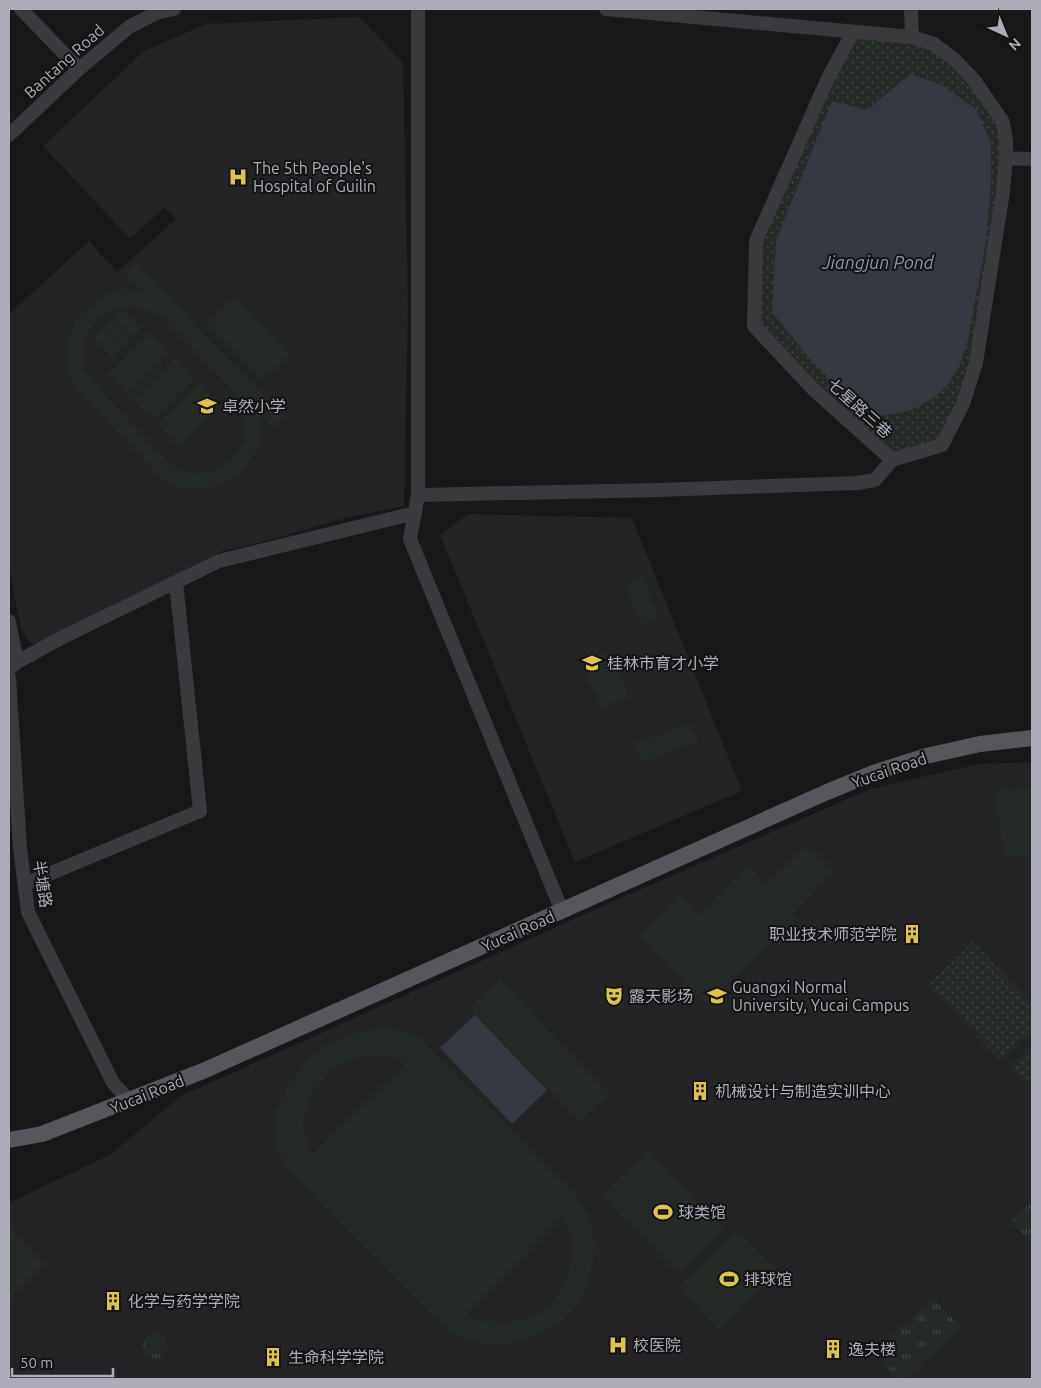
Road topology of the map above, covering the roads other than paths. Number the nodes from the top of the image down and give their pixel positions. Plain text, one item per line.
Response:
1 (21, 9) edge
2 (174, 9) edge
3 (418, 9) edge
4 (606, 9) edge
5 (911, 9) edge
6 (853, 32) junction
7 (912, 37) junction
8 (79, 69) junction
9 (9, 135) edge
10 (1006, 158) junction
11 (1032, 159) edge
12 (892, 460) junction
13 (418, 495) junction
14 (415, 513) junction
15 (176, 582) junction
16 (9, 621) edge
17 (13, 666) edge
18 (9, 677) edge
19 (1032, 738) edge
20 (24, 884) junction
21 (562, 911) junction
22 (130, 1101) junction
23 (9, 1140) edge

1 - 8 street
2 - 8 street, Bantang Road
3 - 13 street
4 - 6 street, 七星路三巷
5 - 7 street
6 - 7 street, 七星路三巷
6 - 12 street, 七星路三巷
7 - 10 street, 七星路三巷
8 - 9 street, Bantang Road
10 - 11 street
10 - 12 street, 七星路三巷
12 - 13 street
13 - 14 street
14 - 15 street
14 - 21 street
15 - 17 street
15 - 20 street
16 - 17 street
18 - 20 street, 半塘路
19 - 21 main road, Yucai Road
20 - 22 street, 半塘路
21 - 22 main road, Yucai Road
22 - 23 main road, Yucai Road

